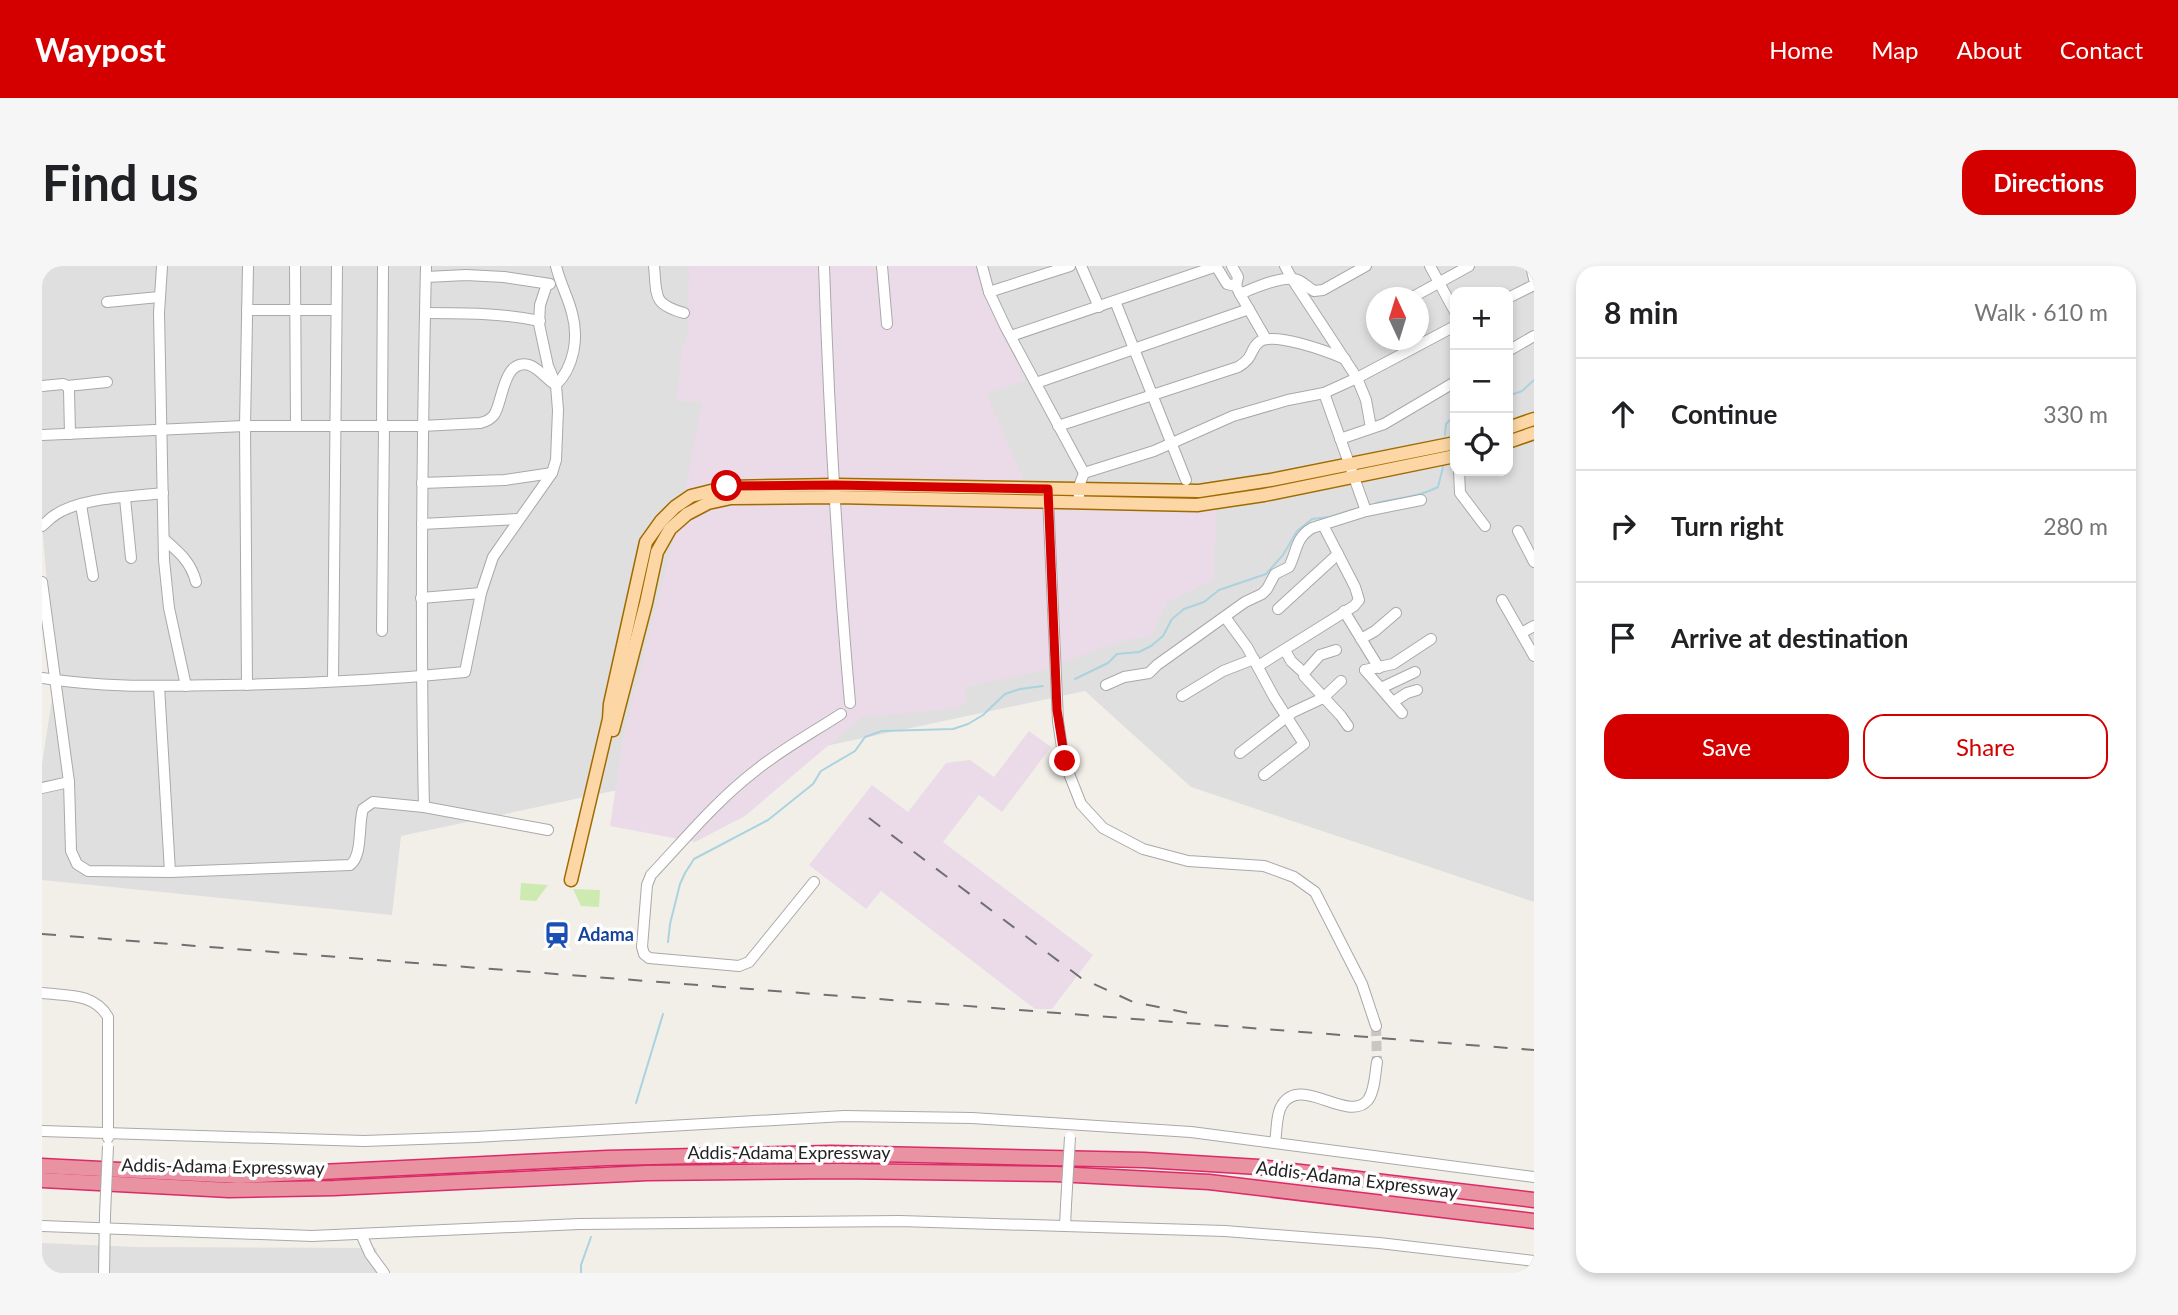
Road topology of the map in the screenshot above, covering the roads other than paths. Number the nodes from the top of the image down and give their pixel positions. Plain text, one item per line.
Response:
1 (162, 266) edge
2 (248, 266) edge
3 (295, 266) edge
4 (337, 266) edge
5 (383, 266) edge
6 (556, 266) edge
7 (654, 266) edge
8 (824, 266) edge
9 (882, 266) edge
10 (982, 266) edge
11 (1070, 266) edge
12 (1081, 266) edge
13 (1217, 266) edge
14 (1232, 266) edge
15 (1285, 266) edge
16 (1366, 266) edge
17 (1430, 266) edge
18 (1469, 266) edge
19 (1531, 266) edge
20 (426, 271) edge
21 (1292, 279) junction
22 (560, 282) junction
23 (1534, 282) edge
24 (1439, 283) junction
25 (547, 284) junction
26 (1429, 288) edge
27 (1238, 290) junction
28 (989, 292) junction
29 (1513, 296) edge
30 (159, 298) junction
31 (1115, 301) junction
32 (107, 302) dead end
33 (1450, 303) edge
34 (1099, 307) junction
35 (1249, 309) junction
36 (247, 310) junction
37 (296, 310) junction
38 (336, 310) junction
39 (425, 313) junction
40 (684, 313) dead end
41 (540, 321) junction
42 (887, 324) dead end
43 (1450, 329) edge
44 (1010, 337) junction
45 (1534, 337) edge
46 (1266, 339) junction
47 (1134, 349) junction
48 (1510, 350) edge
49 (1345, 359) junction
50 (1357, 378) junction
51 (107, 382) dead end
52 (1035, 383) junction
53 (556, 385) junction
54 (1450, 385) edge
55 (42, 386) edge
56 (67, 386) junction
57 (1324, 393) junction
58 (1152, 395) junction
59 (1534, 419) edge
60 (245, 426) junction
61 (296, 426) junction
62 (334, 426) junction
63 (383, 426) junction
64 (422, 426) junction
65 (1058, 426) junction
66 (1513, 426) edge
67 (1371, 428) junction
68 (163, 429) junction
69 (1534, 433) edge
70 (70, 434) junction
71 (42, 435) edge
72 (1340, 439) junction
73 (1513, 440) edge
74 (1172, 443) junction
75 (1450, 444) edge
76 (1450, 459) edge
77 (1348, 463) junction
78 (552, 473) junction
79 (1084, 473) junction
80 (1459, 476) edge
81 (1353, 477) junction
82 (1186, 480) dead end
83 (422, 483) junction
84 (835, 491) junction
85 (163, 493) junction
86 (1048, 495) junction
87 (1079, 495) junction
88 (125, 498) junction
89 (1421, 500) dead end
90 (81, 505) junction
91 (1366, 511) junction
92 (518, 519) junction
93 (43, 522) edge
94 (422, 524) junction
95 (1323, 524) junction
96 (1485, 526) dead end
97 (1518, 531) dead end
98 (164, 539) junction
99 (1338, 554) junction
100 (131, 558) dead end
101 (1534, 562) edge
102 (93, 576) dead end
103 (42, 582) edge
104 (196, 582) dead end
105 (481, 593) junction
106 (421, 598) junction
107 (1502, 600) dead end
108 (1278, 609) dead end
109 (1344, 611) junction
110 (1396, 613) dead end
111 (1225, 617) junction
112 (1534, 626) edge
113 (382, 631) dead end
114 (1521, 634) junction
115 (1361, 639) junction
116 (1431, 639) dead end
117 (1285, 650) junction
118 (1336, 650) dead end
119 (1534, 656) edge
120 (1256, 662) junction
121 (1379, 668) junction
122 (1304, 673) junction
123 (1415, 673) dead end
124 (421, 676) junction
125 (42, 678) edge
126 (55, 680) junction
127 (333, 681) junction
128 (1341, 681) dead end
129 (247, 684) junction
130 (186, 685) junction
131 (1106, 685) dead end
132 (159, 686) junction
133 (1381, 688) junction
134 (1417, 690) dead end
135 (1182, 696) dead end
136 (1323, 698) junction
137 (1393, 702) junction
138 (850, 703) dead end
139 (1402, 712) dead end
140 (841, 714) dead end
141 (1287, 717) junction
142 (1348, 726) dead end
143 (1240, 753) dead end
144 (1264, 775) dead end
145 (69, 782) junction
146 (42, 788) edge
147 (424, 807) junction
148 (548, 830) dead end
149 (170, 872) junction
150 (575, 880) dead end
151 (814, 882) dead end
152 (42, 993) edge
153 (1376, 1026) tunnel mouth
154 (1377, 1062) tunnel mouth
155 (1071, 1124) junction
156 (42, 1131) edge
157 (108, 1132) junction
158 (1275, 1142) junction
159 (42, 1166) edge
160 (1534, 1177) edge
161 (42, 1180) edge
162 (1534, 1200) edge
163 (1534, 1221) edge
164 (42, 1226) edge
165 (1065, 1226) junction
166 (104, 1229) junction
167 (361, 1234) junction
168 (1534, 1261) edge
169 (104, 1273) edge
170 (383, 1273) edge

1 - 30 street
2 - 36 street
3 - 37 street
4 - 38 street
5 - 63 street
6 - 22 street
7 - 40 street
8 - 84 street
9 - 42 street
10 - 28 street
11 - 28 street
12 - 34 street
13 - 27 street
13 - 31 street
14 - 27 street
15 - 21 street
16 - 21 street
17 - 24 street
18 - 24 street
19 - 23 street
20 - 25 street
20 - 39 street
21 - 27 street
21 - 49 street
22 - 25 street
22 - 53 street
23 - 29 street
24 - 26 street
24 - 33 street
25 - 41 street
27 - 35 street
28 - 44 street
30 - 32 street
30 - 68 street
31 - 34 street
31 - 47 street
34 - 44 street
35 - 46 street
35 - 47 street
36 - 37 street
36 - 60 street
37 - 38 street
37 - 61 street
38 - 62 street
39 - 41 street
39 - 64 street
41 - 53 street
43 - 50 street
44 - 52 street
45 - 48 street
46 - 49 street
46 - 58 street
47 - 52 street
47 - 58 street
49 - 50 street
50 - 57 street
50 - 67 street
51 - 56 street
52 - 65 street
53 - 64 street
53 - 78 street
54 - 67 street
55 - 56 street
56 - 70 street
57 - 72 street
57 - 74 street
58 - 65 street
58 - 74 street
59 - 66 main road
60 - 61 street
60 - 68 street
60 - 129 street
61 - 62 street
62 - 63 street
62 - 127 street
63 - 64 street
63 - 113 street
64 - 83 street
65 - 79 street
67 - 72 street
68 - 70 street
68 - 85 street
69 - 73 main road
70 - 71 street
72 - 77 street
74 - 79 street
74 - 82 street
75 - 77 main road
76 - 81 main road
77 - 81 street
77 - 87 main road
78 - 83 street
78 - 92 street
79 - 87 street
80 - 96 street
81 - 87 main road
81 - 91 street
83 - 94 street
84 - 86 main road
84 - 138 street
84 - 150 main road
85 - 88 street
85 - 98 street
86 - 87 main road
86 - 153 street
88 - 90 street
88 - 100 street
89 - 91 street
90 - 93 street
90 - 102 street
91 - 95 street
92 - 94 street
92 - 105 street
94 - 106 street
95 - 99 street
95 - 111 street
97 - 101 street
98 - 104 street
98 - 130 street
99 - 108 street
99 - 109 street
103 - 126 street
105 - 106 street
105 - 124 street
106 - 124 street
107 - 114 street
109 - 115 street
109 - 117 street
110 - 115 street
111 - 120 street
111 - 131 street
112 - 114 street
114 - 119 street
115 - 121 street
116 - 121 street
117 - 120 street
117 - 122 street
118 - 122 street
120 - 135 street
120 - 141 street
121 - 133 street
122 - 136 street
123 - 133 street
124 - 127 street
124 - 147 street
125 - 126 street
126 - 132 street
126 - 145 street
127 - 129 street
128 - 136 street
129 - 130 street
130 - 132 street
132 - 149 street
133 - 137 street
134 - 137 street
136 - 141 street
136 - 142 street
137 - 139 street
140 - 151 street
141 - 143 street
141 - 144 street
145 - 146 street
145 - 149 street
147 - 148 street
147 - 149 street
152 - 157 street
154 - 158 street
155 - 157 street
155 - 158 street
155 - 165 street, bridge
156 - 157 street
157 - 166 street, bridge
158 - 160 street
159 - 162 highway, Addis-Adama Expressway
161 - 163 highway, Addis-Adama Expressway
164 - 166 street
165 - 167 street
165 - 168 street
166 - 167 street
166 - 169 street
167 - 170 street

